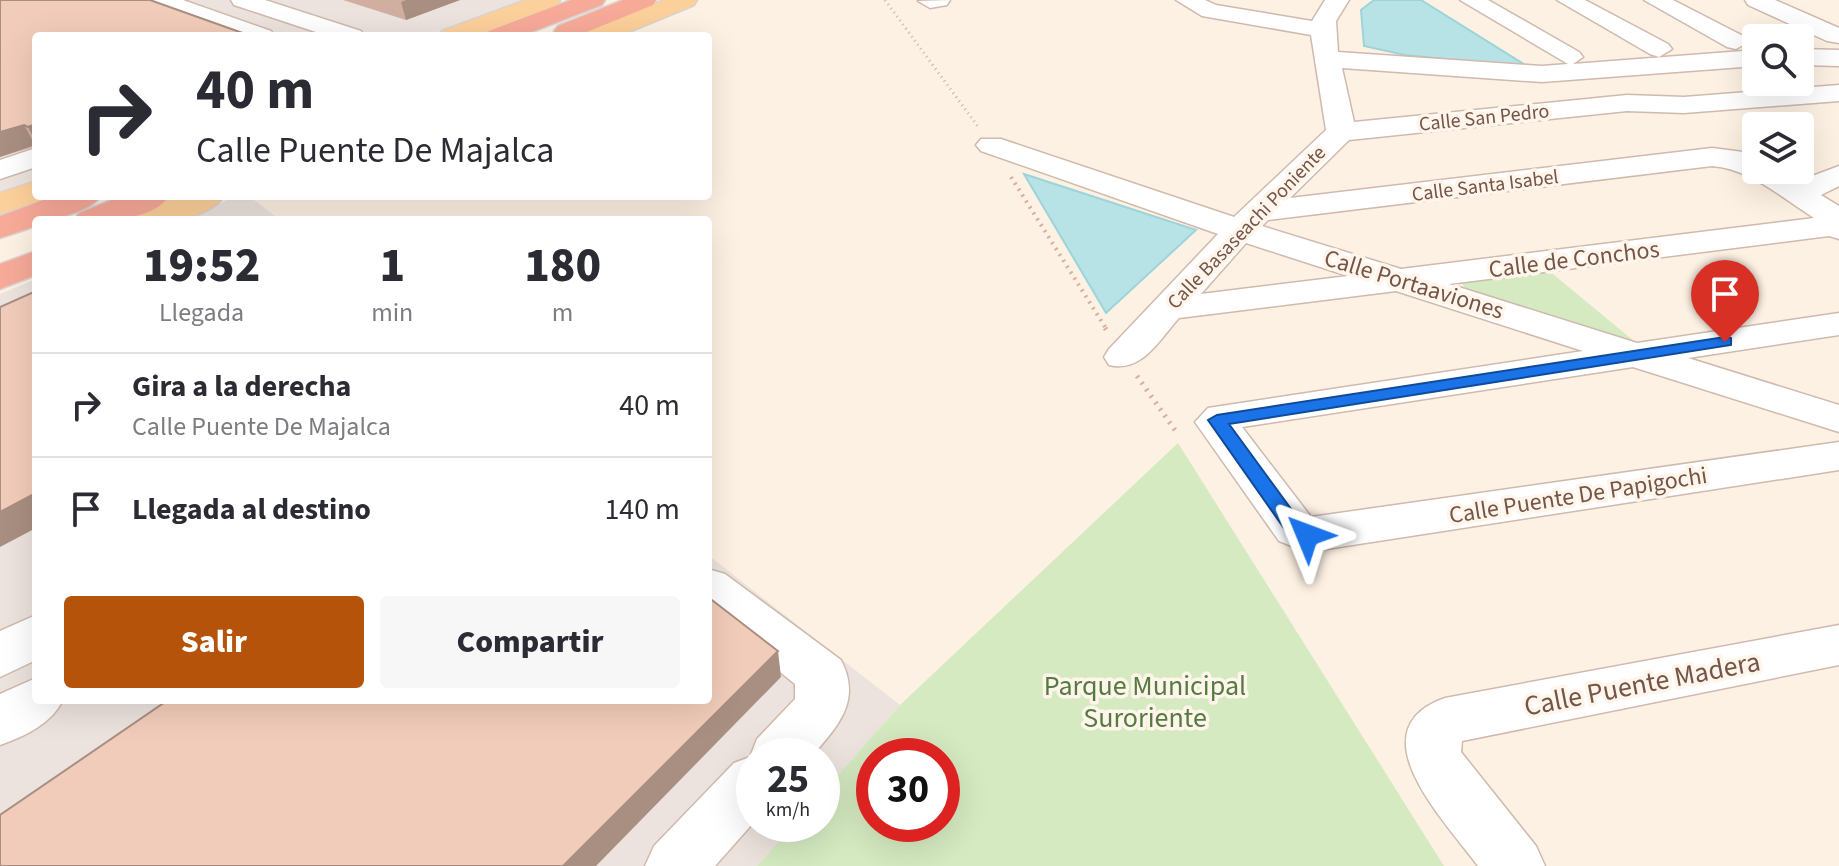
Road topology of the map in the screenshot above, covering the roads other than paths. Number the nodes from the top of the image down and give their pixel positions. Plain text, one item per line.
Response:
1 (242, 0) edge
2 (548, 0) edge
3 (593, 0) edge
4 (644, 0) edge
5 (685, 0) edge
6 (939, 0) edge
7 (1187, 0) edge
8 (1471, 0) edge
9 (1568, 0) edge
10 (1655, 0) edge
11 (1756, 0) edge
12 (166, 1) edge
13 (930, 1) edge
14 (1324, 20) edge
15 (251, 32) edge
16 (340, 32) edge
17 (462, 32) edge
18 (509, 32) edge
19 (563, 32) edge
20 (607, 32) edge
21 (1838, 47) edge
22 (1742, 48) edge
23 (1659, 49) dead end
24 (1742, 51) edge
25 (1814, 53) edge
26 (1570, 57) dead end
27 (1595, 71) junction
28 (1839, 93) edge
29 (1637, 103) junction
30 (1340, 132) junction
31 (991, 145) dead end
32 (1712, 157) junction
33 (32, 158) edge
34 (1742, 160) edge
35 (0, 170) edge
36 (1839, 175) edge
37 (1781, 184) edge
38 (32, 192) edge
39 (1797, 194) junction
40 (74, 200) edge
41 (142, 200) edge
42 (174, 200) edge
43 (197, 200) edge
44 (0, 204) edge
45 (101, 216) edge
46 (138, 216) edge
47 (159, 216) edge
48 (1249, 221) junction
49 (0, 228) edge
50 (1836, 228) edge
51 (32, 244) edge
52 (0, 256) edge
53 (32, 268) edge
54 (1408, 281) junction
55 (9, 293) edge
56 (1165, 309) junction
57 (1839, 324) edge
58 (1639, 355) junction
59 (1123, 357) road end
60 (1839, 419) edge
61 (1839, 456) edge
62 (712, 590) edge
63 (32, 637) edge
64 (1839, 645) edge
65 (0, 656) edge
66 (32, 702) edge
67 (0, 722) edge
68 (794, 738) edge
69 (736, 801) edge
70 (676, 866) edge
71 (1514, 866) edge

1 - 16 street
2 - 17 main road
3 - 18 highway
4 - 19 highway
5 - 20 main road
6 - 13 street
7 - 14 street
8 - 26 street
9 - 23 street
10 - 22 street
11 - 21 street
12 - 15 street
14 - 27 street
14 - 30 street, Calle Basaseachi Poniente
21 - 25 street
24 - 27 street
27 - 29 street
28 - 29 street, Calle San Pedro
29 - 30 street, Calle San Pedro
29 - 32 street
30 - 48 street, Calle Basaseachi Poniente
31 - 48 street, Calle Portaaviones
32 - 34 street
32 - 48 street, Calle Santa Isabel
33 - 35 street
36 - 39 street
37 - 39 street
38 - 44 main road
39 - 50 street
40 - 49 highway
41 - 45 highway
42 - 46 highway
43 - 47 main road
48 - 54 street, Calle Portaaviones
48 - 56 street, Calle Basaseachi Poniente
50 - 54 street, Calle de Conchos
51 - 52 highway
53 - 55 main road
54 - 56 street, Calle de Conchos
54 - 58 street, Calle Portaaviones
56 - 59 street, Calle Basaseachi Poniente
57 - 58 street
58 - 60 street, Calle Portaaviones
58 - 61 street, Calle Puente De Papigochi
62 - 68 street
63 - 65 street
64 - 71 street, Calle Puente Madera
66 - 67 street
69 - 70 street

